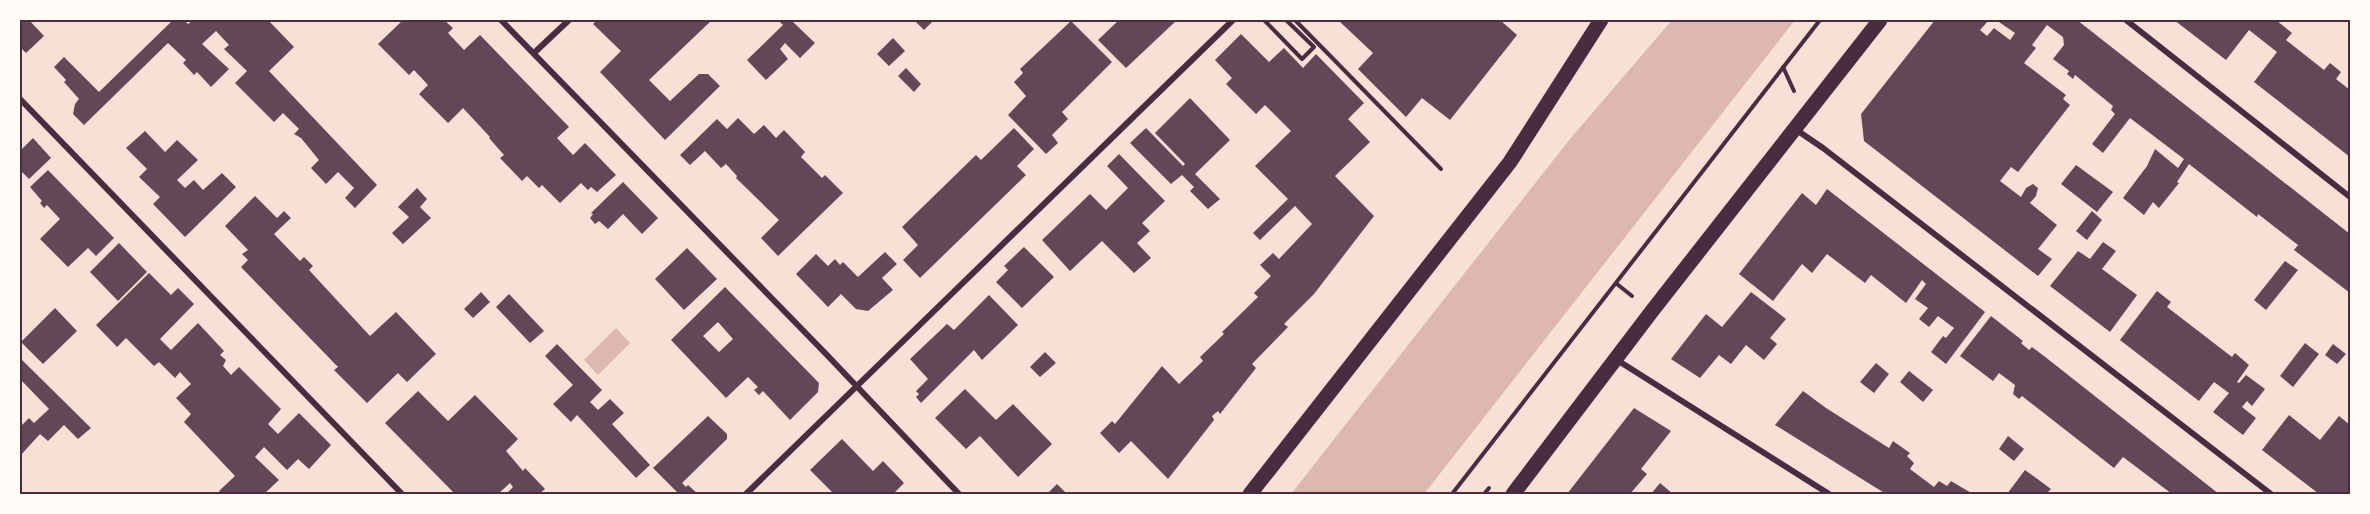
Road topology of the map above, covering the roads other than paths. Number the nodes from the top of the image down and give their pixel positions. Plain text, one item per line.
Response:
1 (501, 20) edge
2 (569, 20) edge
3 (1233, 20) edge
4 (1600, 20) edge
5 (1880, 20) edge
6 (2126, 20) edge
7 (534, 53) junction
8 (20, 99) edge
9 (1794, 128) junction
10 (2350, 197) edge
11 (1616, 360) junction
12 (857, 386) junction
13 (402, 495) edge
14 (746, 495) edge
15 (959, 495) edge
16 (1250, 495) edge
17 (1513, 495) edge
18 (1829, 495) edge
19 (2271, 495) edge

1 - 7 street
2 - 7 street
3 - 12 street
4 - 16 main road
5 - 9 main road
6 - 10 street
7 - 12 street
8 - 13 street
9 - 11 main road
9 - 19 street
11 - 17 main road
11 - 18 street
12 - 14 street
12 - 15 street

